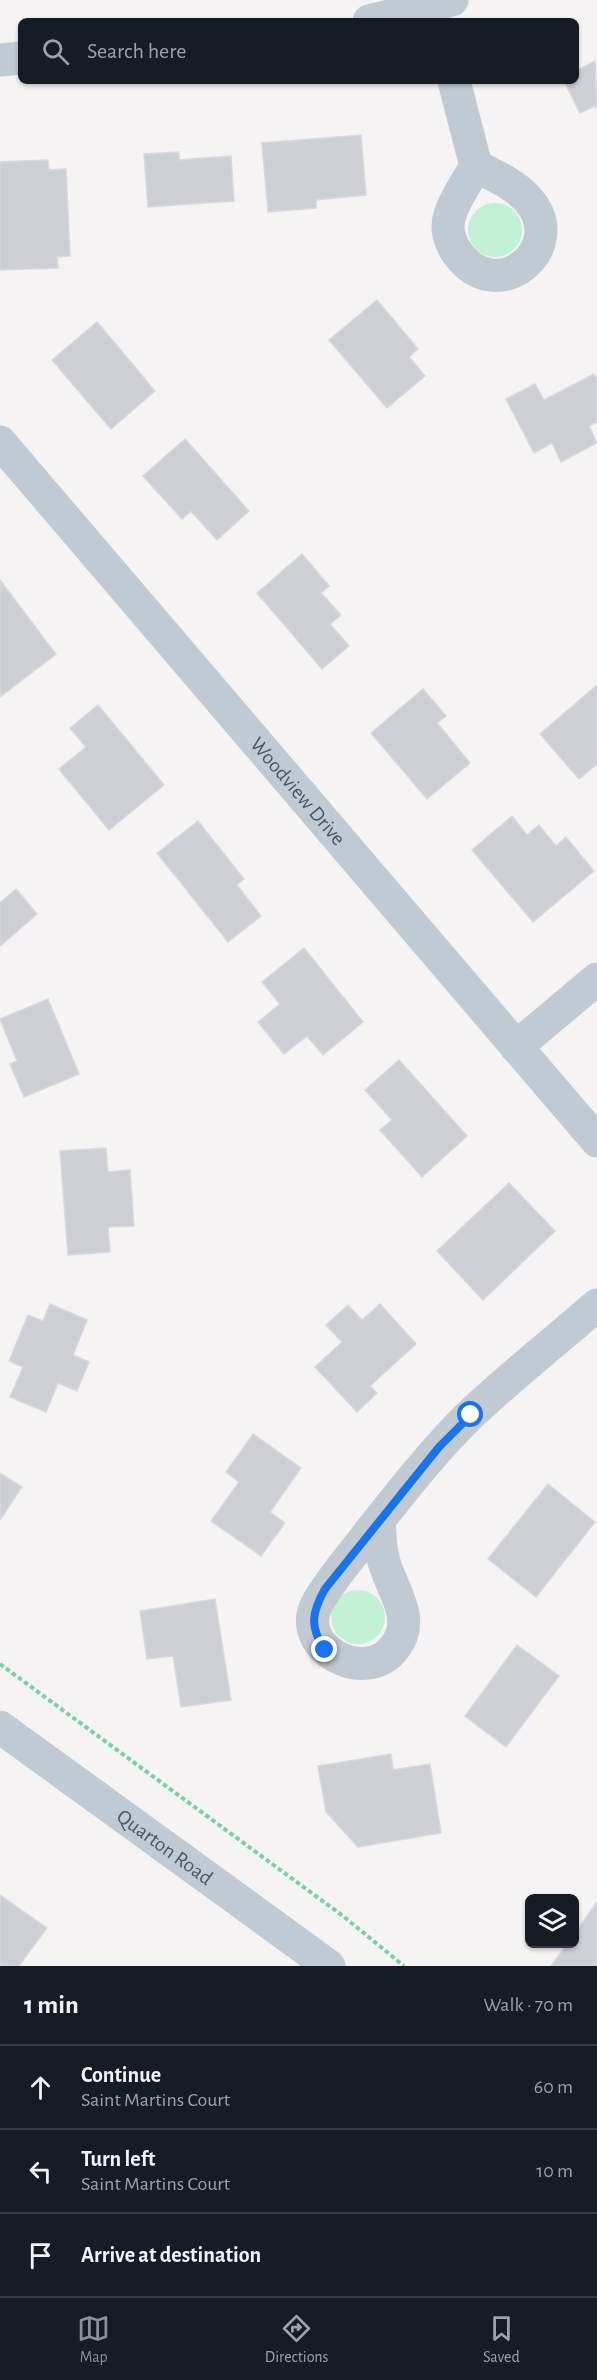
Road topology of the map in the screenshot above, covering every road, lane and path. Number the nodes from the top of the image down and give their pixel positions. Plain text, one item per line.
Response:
1 (441, 9) edge
2 (387, 18) edge
3 (18, 58) edge
4 (0, 60) edge
5 (455, 84) edge
6 (476, 166) dead end
7 (0, 442) edge
8 (597, 979) edge
9 (516, 1047) junction
10 (597, 1141) edge
11 (597, 1305) edge
12 (379, 1521) dead end
13 (0, 1664) edge
14 (0, 1727) edge
15 (329, 1966) edge
16 (404, 1966) edge

1 - 2 street
3 - 4 street
5 - 6 street
7 - 9 street, Woodview Drive
8 - 9 street
9 - 10 street, Woodview Drive
11 - 12 street
13 - 16 path
14 - 15 street, Quarton Road

